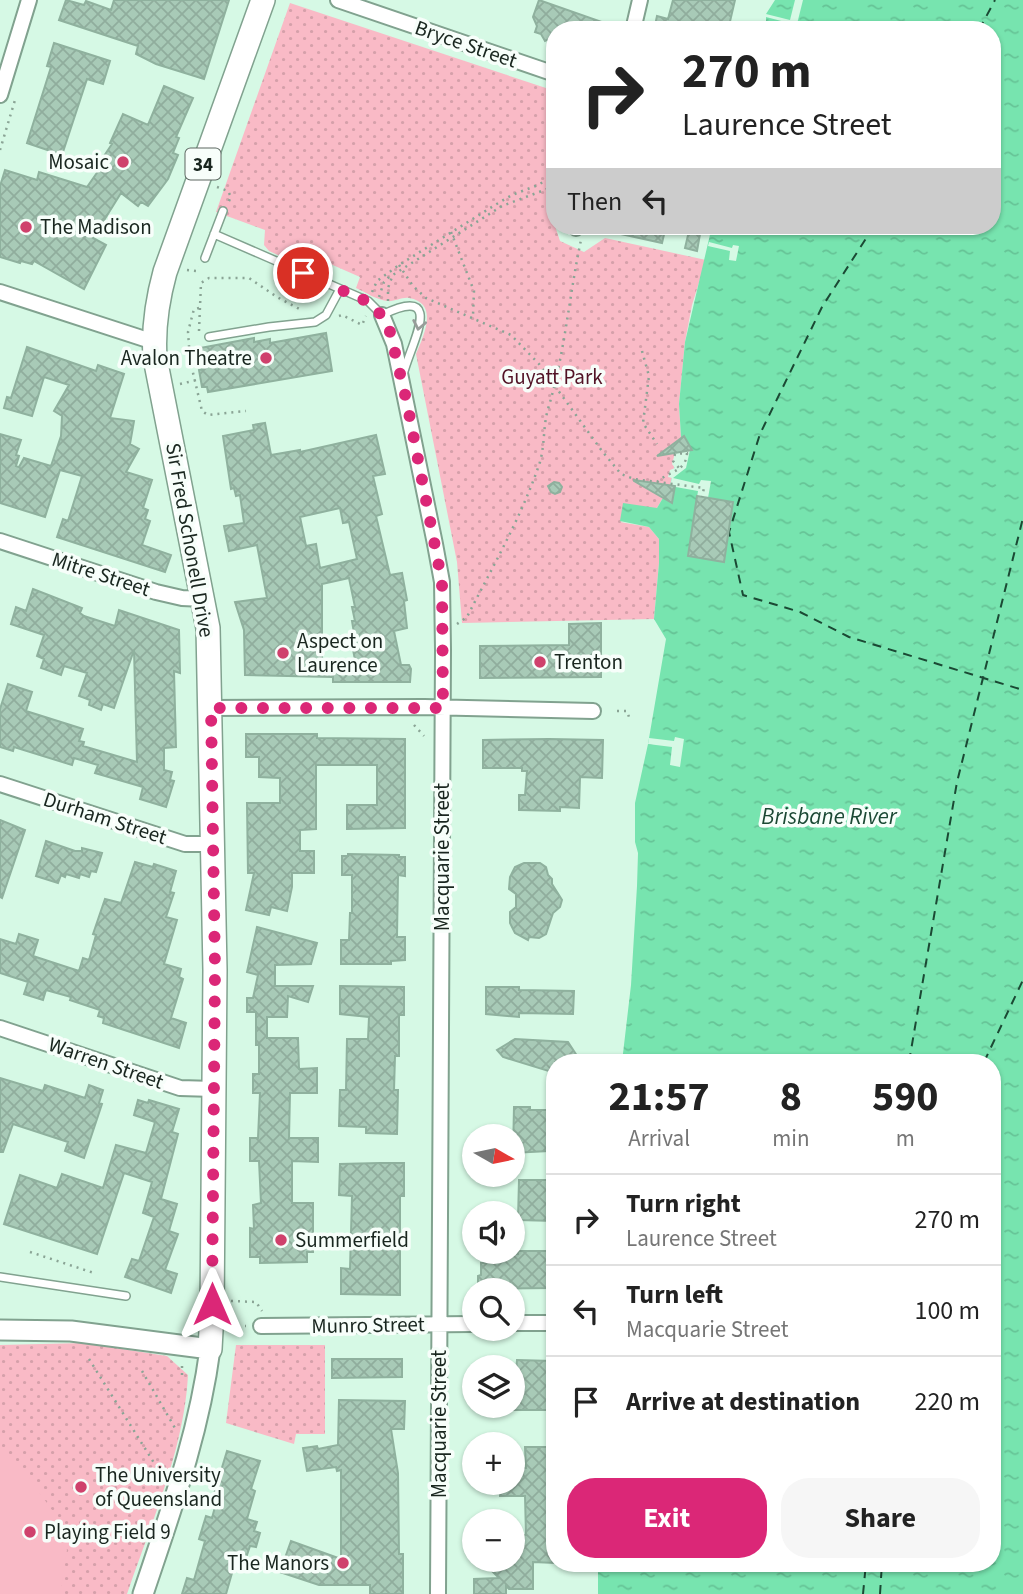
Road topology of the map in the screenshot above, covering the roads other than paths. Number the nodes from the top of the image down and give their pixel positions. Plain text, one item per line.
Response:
1 (29, 0) edge
2 (263, 0) edge
3 (338, 0) edge
4 (640, 0) edge
5 (635, 21) edge
6 (546, 71) edge
7 (0, 95) edge
8 (223, 211) road end
9 (214, 234) junction
10 (205, 258) dead end
11 (340, 289) junction
12 (0, 292) edge
13 (376, 311) junction
14 (205, 339) road end
15 (154, 342) junction
16 (402, 379) junction
17 (0, 541) edge
18 (204, 599) junction
19 (211, 708) junction
20 (443, 708) junction
21 (593, 711) dead end
22 (0, 784) edge
23 (212, 844) junction
24 (0, 1028) edge
25 (214, 1089) junction
26 (0, 1277) edge
27 (126, 1296) dead end
28 (260, 1322) road end
29 (525, 1323) edge
30 (546, 1323) edge
31 (440, 1324) junction
32 (462, 1324) edge
33 (0, 1330) edge
34 (209, 1349) junction
35 (143, 1594) edge
36 (438, 1594) edge

1 - 7 street
2 - 15 main road, Sir Fred Schonell Drive / 34
3 - 6 street, Bryce Street
4 - 5 street
8 - 9 lane
9 - 10 lane
9 - 11 lane
11 - 13 lane
11 - 14 lane
12 - 15 street
13 - 16 street, Macquarie Street
13 -> 16 lane
15 - 18 main road, Sir Fred Schonell Drive / 34
16 - 20 street, Macquarie Street
17 - 18 street, Mitre Street
18 - 19 main road, Sir Fred Schonell Drive / 34
19 - 20 street
19 - 23 main road, Sir Fred Schonell Drive / 34
20 - 21 street
20 - 31 street, Macquarie Street
22 - 23 street, Durham Street
23 - 25 main road, Sir Fred Schonell Drive / 34
24 - 25 street, Warren Street
25 - 34 main road, Sir Fred Schonell Drive / 34
26 - 27 lane
28 - 31 street, Munro Street
29 - 30 street
31 - 32 street, Munro Street
31 - 36 street, Macquarie Street
33 - 34 street
34 - 35 street, Sir Fred Schonell Drive

